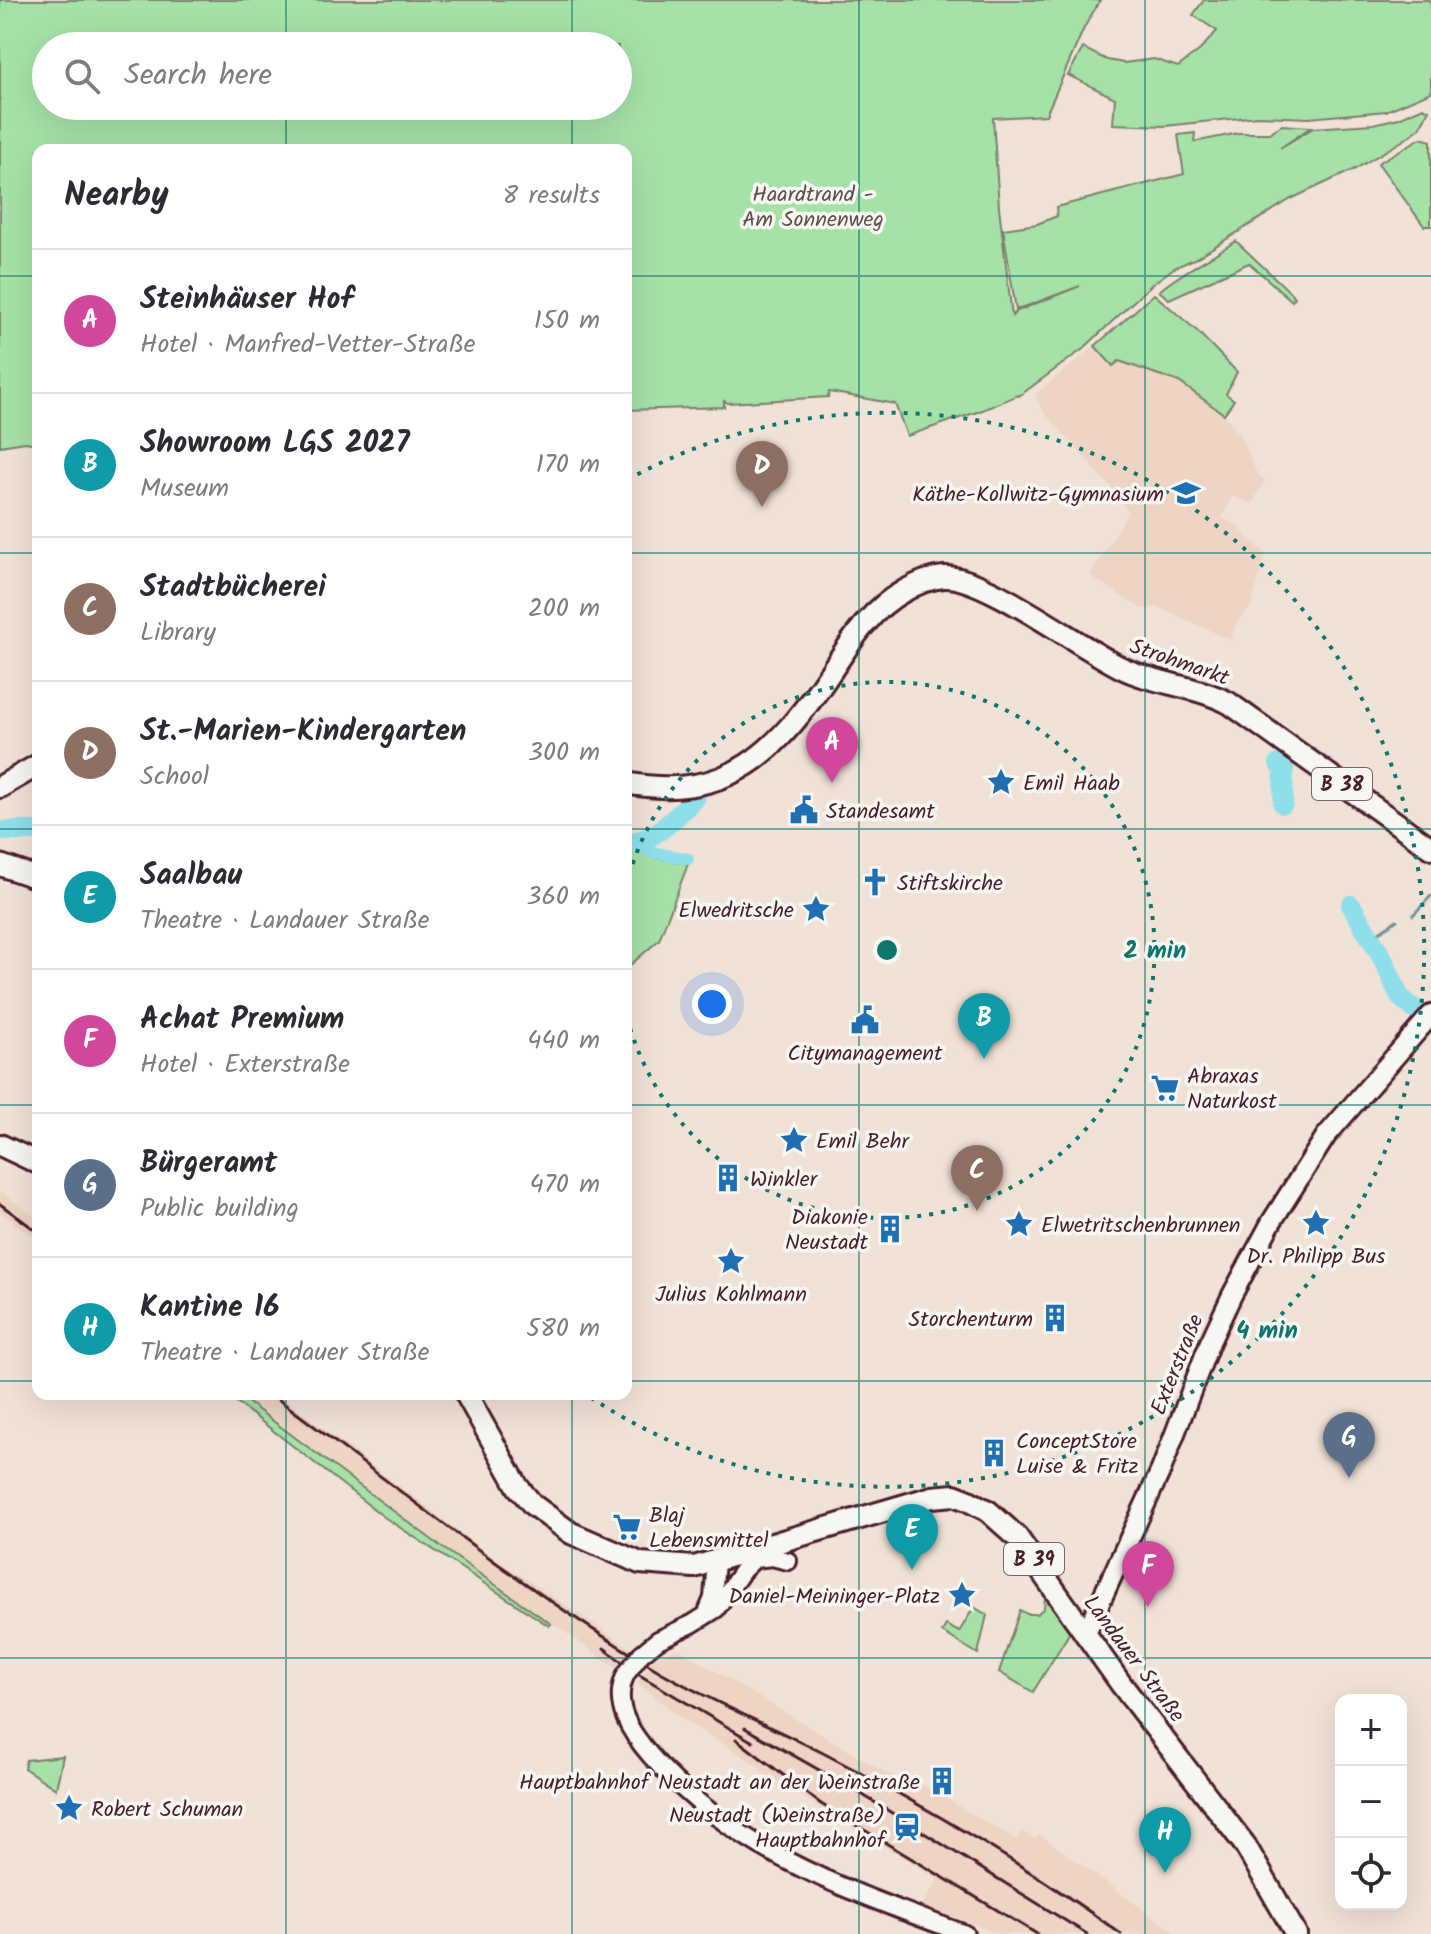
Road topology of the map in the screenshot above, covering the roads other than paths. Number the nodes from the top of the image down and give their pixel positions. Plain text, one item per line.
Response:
1 (32, 768) edge
2 (632, 784) edge
3 (0, 787) edge
4 (1431, 848) edge
5 (0, 865) edge
6 (32, 876) edge
7 (1428, 1019) edge
8 (0, 1145) edge
9 (32, 1160) edge
10 (469, 1400) edge
11 (762, 1552) junction
12 (716, 1561) junction
13 (788, 1561) dead end
14 (732, 1583) junction
15 (702, 1618) junction
16 (1085, 1635) junction
17 (965, 1934) edge
18 (1296, 1934) edge

1 - 3 main road
2 - 4 main road, Strohmarkt / B 38
5 - 6 main road
7 - 16 main road, Exterstraße
8 - 9 main road
10 - 12 main road, Landauer Straße / B 39
11 - 12 main road, Landauer Straße / B 39
11 - 13 street
11 - 14 street
11 - 16 main road, Landauer Straße / B 39
12 - 14 street
12 - 15 street
14 - 15 street
15 - 17 street, bridge
16 - 18 main road, Landauer Straße / B 39

